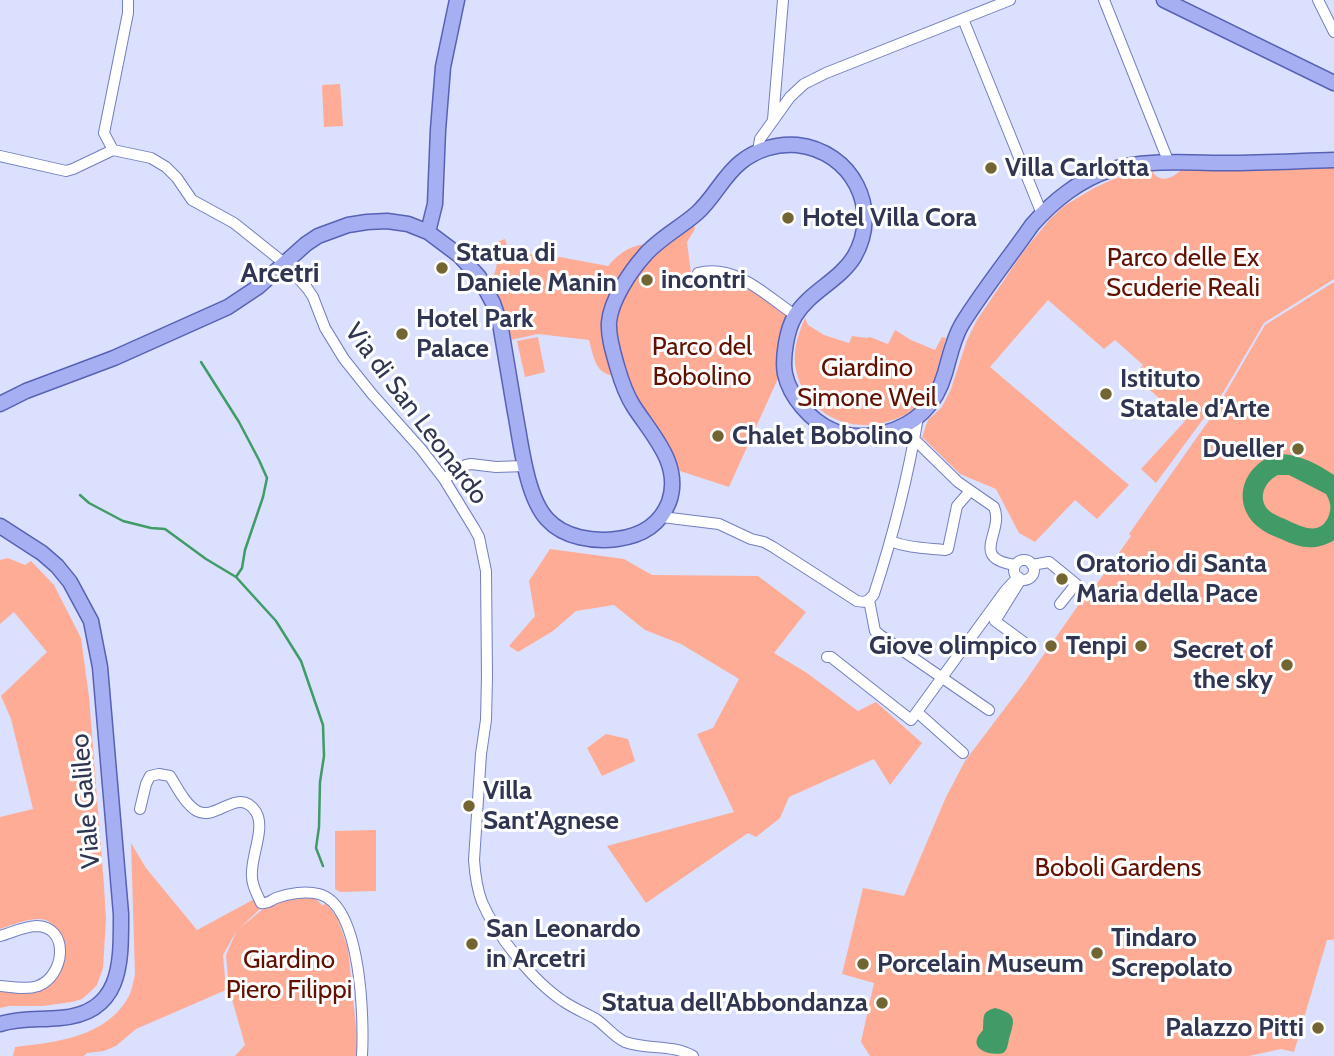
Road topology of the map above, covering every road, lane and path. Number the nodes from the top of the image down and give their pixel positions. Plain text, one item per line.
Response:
1 (128, 0) edge
2 (457, 0) edge
3 (783, 0) edge
4 (1010, 0) edge
5 (1104, 0) edge
6 (1164, 0) edge
7 (1318, 0) edge
8 (963, 19) junction
9 (1334, 32) edge
10 (1334, 83) edge
11 (773, 121) junction
12 (113, 150) junction
13 (758, 151) junction
14 (0, 156) edge
15 (1334, 160) edge
16 (1169, 163) junction
17 (1042, 214) junction
18 (428, 232) junction
19 (284, 263) junction
20 (698, 273) dead end
21 (795, 315) junction
22 (0, 404) edge
23 (918, 417) junction
24 (914, 439) junction
25 (525, 466) junction
26 (444, 479) junction
27 (970, 491) junction
28 (662, 517) junction
29 (0, 526) edge
30 (890, 541) junction
31 (1015, 565) junction
32 (1032, 565) junction
33 (1019, 578) junction
34 (869, 600) junction
35 (1060, 604) dead end
36 (1033, 649) dead end
37 (827, 657) dead end
38 (941, 678) junction
39 (989, 710) dead end
40 (917, 712) junction
41 (963, 753) dead end
42 (140, 809) dead end
43 (0, 936) edge
44 (0, 985) edge
45 (0, 1024) edge
46 (362, 1056) edge
47 (693, 1056) edge

1 - 12 street
2 - 18 main road
3 - 11 street
4 - 8 street
5 - 16 street
6 - 10 main road
7 - 9 street
8 - 11 street
8 - 17 street
11 - 13 street
12 - 14 street
12 - 19 street, Via di San Leonardo
13 - 21 main road
13 - 28 main road
15 - 16 main road
16 - 17 main road
17 - 23 main road
18 - 19 main road
18 - 25 main road
19 - 22 main road
19 - 26 street, Via di San Leonardo
20 - 21 street
21 - 23 main road
23 - 24 street
24 - 27 street
24 - 30 street
25 - 26 street
25 - 28 main road
26 - 47 street, Via di San Leonardo
27 - 30 street
27 - 31 street
28 - 34 street
29 - 45 main road, Viale Galileo
30 - 34 street
31 - 32 street
31 - 33 street
32 - 33 street
32 - 35 street
33 - 36 street
33 - 38 street
34 - 38 street
37 - 40 street
38 - 39 street
38 - 40 street
40 - 41 street
42 - 46 street, Viale Galileo
43 - 44 street

